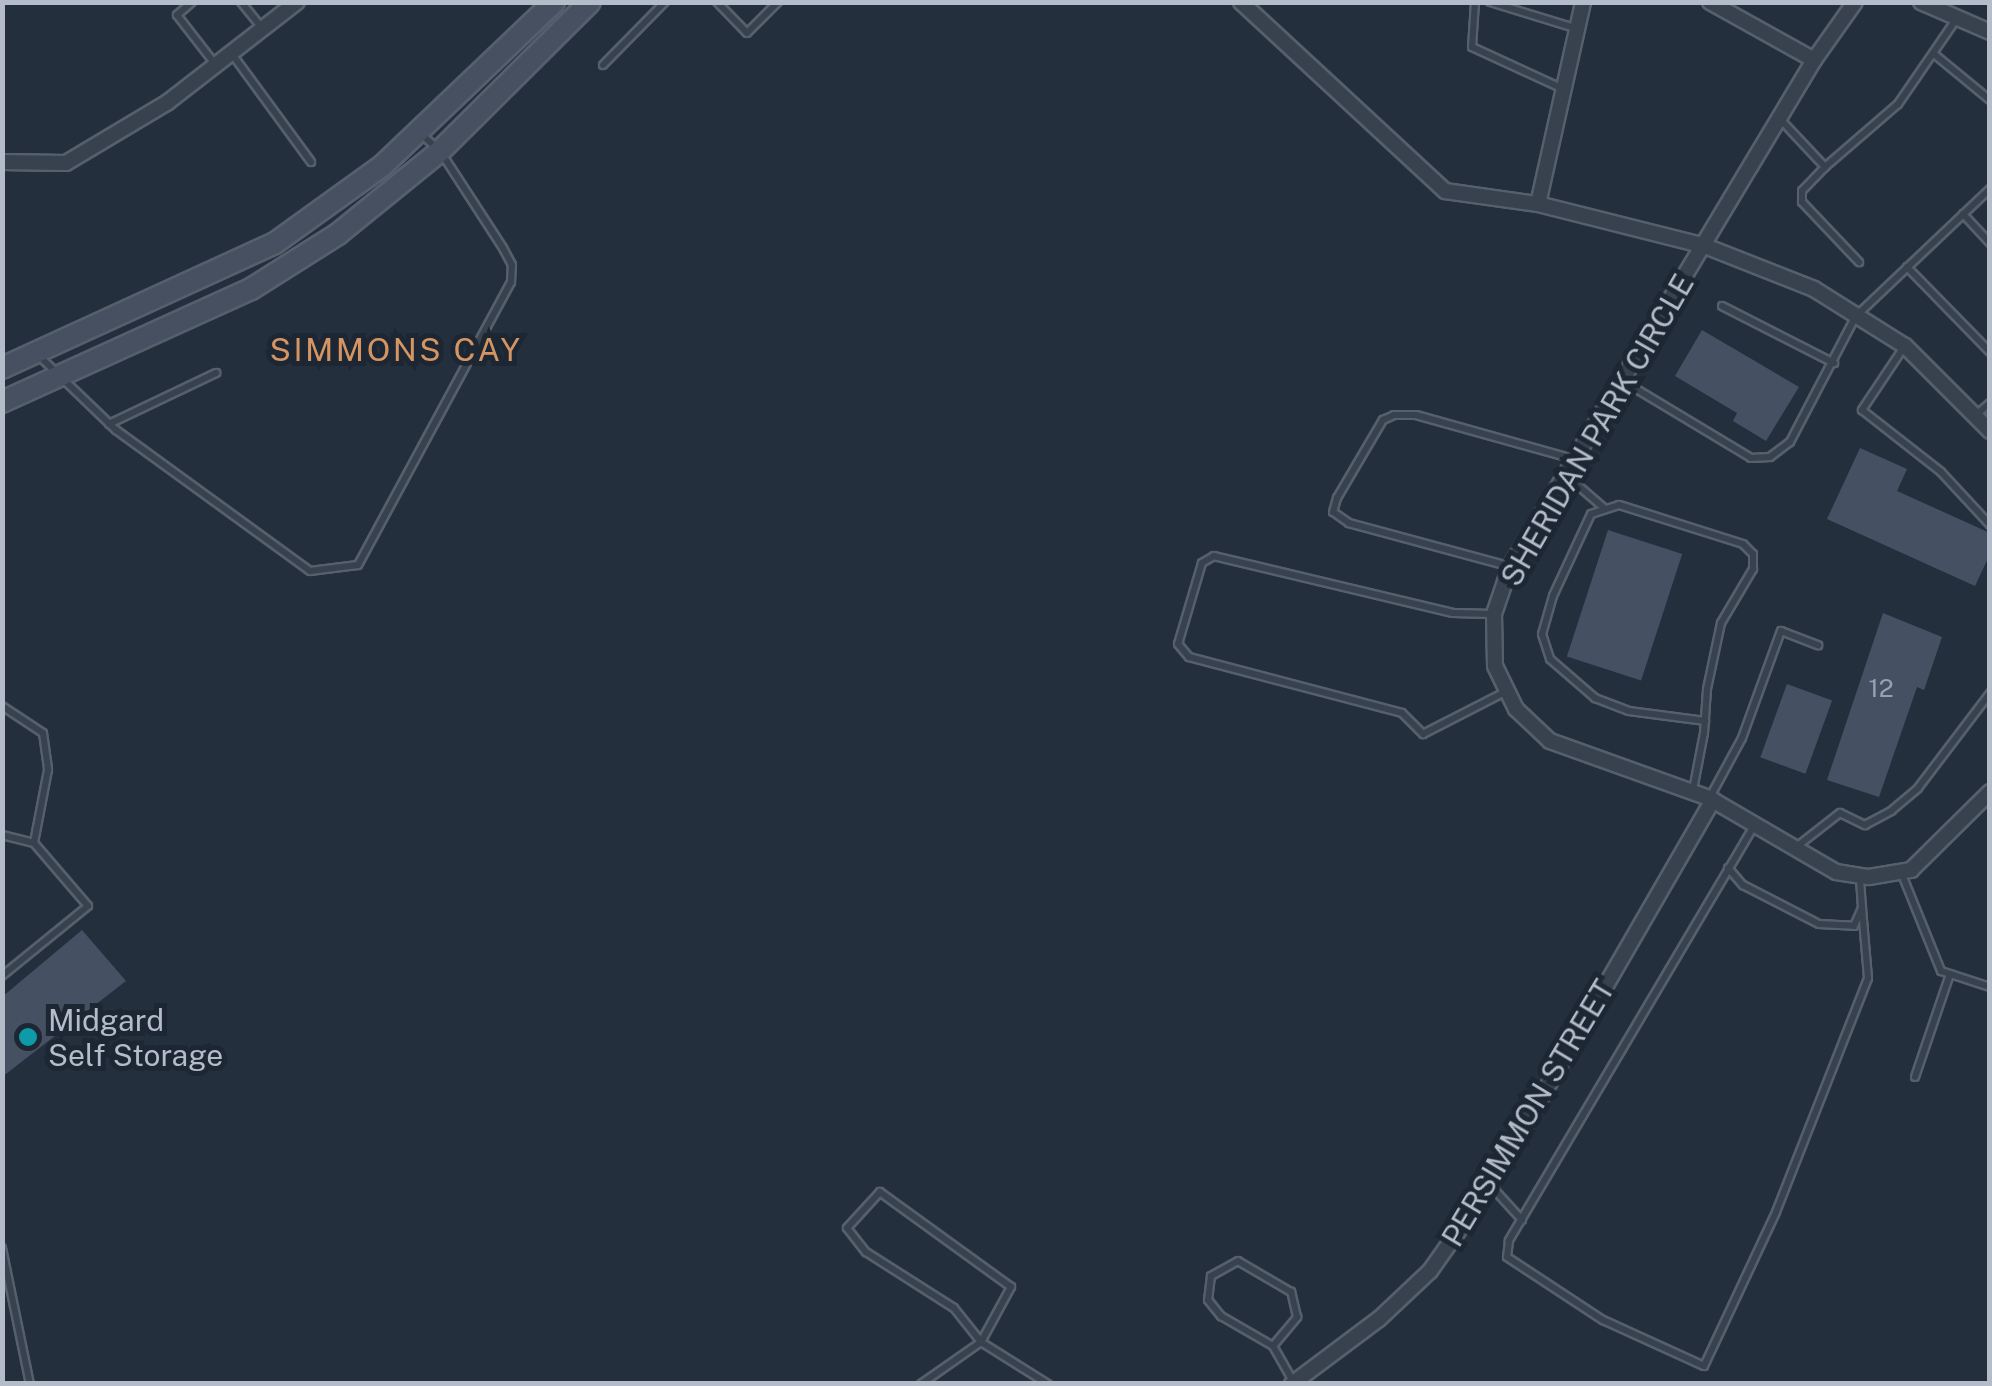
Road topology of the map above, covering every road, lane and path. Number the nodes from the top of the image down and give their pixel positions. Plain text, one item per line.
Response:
1 (192, 2) edge
2 (241, 2) edge
3 (297, 2) edge
4 (554, 2) edge
5 (590, 2) edge
6 (664, 2) edge
7 (717, 2) edge
8 (778, 2) edge
9 (1241, 2) edge
10 (1475, 2) edge
11 (1490, 2) edge
12 (1582, 2) edge
13 (1710, 2) edge
14 (1855, 2) edge
15 (1921, 2) edge
16 (1957, 18) junction
17 (1575, 28) junction
18 (263, 29) junction
19 (1990, 32) edge
20 (231, 54) junction
21 (1934, 54) junction
22 (1814, 60) junction
23 (216, 65) junction
24 (603, 65) dead end
25 (1562, 88) junction
26 (1990, 100) edge
27 (1780, 118) junction
28 (419, 132) junction
29 (440, 151) junction
30 (2, 162) edge
31 (311, 162) dead end
32 (1825, 166) junction
33 (1990, 188) edge
34 (1538, 204) junction
35 (1963, 214) junction
36 (1990, 243) edge
37 (1706, 246) junction
38 (1859, 262) dead end
39 (1907, 267) junction
40 (1722, 306) dead end
41 (1856, 316) junction
42 (1905, 346) junction
43 (1990, 352) edge
44 (37, 354) junction
45 (1834, 363) junction
46 (2, 368) edge
47 (216, 373) dead end
48 (61, 378) junction
49 (1623, 382) junction
50 (2, 402) edge
51 (1990, 402) edge
52 (1974, 416) junction
53 (109, 424) junction
54 (1990, 431) edge
55 (1576, 459) junction
56 (1566, 475) junction
57 (1604, 508) junction
58 (1990, 525) edge
59 (1510, 567) junction
60 (1494, 614) junction
61 (1818, 645) dead end
62 (1507, 691) junction
63 (1990, 693) edge
64 (2, 706) edge
65 (1705, 721) junction
66 (1692, 791) junction
67 (1990, 792) edge
68 (1711, 799) junction
69 (1754, 826) junction
70 (2, 835) edge
71 (34, 843) junction
72 (1794, 849) junction
73 (1728, 868) junction
74 (1901, 871) junction
75 (1860, 876) junction
76 (1862, 908) junction
77 (1950, 974) junction
78 (2, 976) edge
79 (1990, 987) edge
80 (1915, 1077) dead end
81 (1490, 1186) junction
82 (1522, 1220) junction
83 (2, 1248) edge
84 (6, 1308) edge
85 (981, 1342) junction
86 (1273, 1346) junction
87 (1292, 1383) edge
88 (30, 1384) edge
89 (921, 1384) edge
90 (1048, 1384) edge

1 - 23 lane
2 - 18 lane
3 - 18 street
4 - 28 street
5 - 29 street
6 - 24 lane
7 - 8 lane
9 - 34 street
10 - 25 lane
11 - 17 lane
12 - 17 street
13 - 22 street
14 - 22 street, SHERIDAN PARK CIRCLE
15 - 16 street
16 - 19 street
16 - 21 lane
17 - 25 street
18 - 20 street
20 - 23 street
20 - 31 lane
21 - 26 lane
21 - 32 lane
22 - 27 street, SHERIDAN PARK CIRCLE
23 - 30 street
25 - 34 street
27 - 32 lane
27 - 37 street, SHERIDAN PARK CIRCLE
28 - 29 lane
28 - 44 street
29 - 48 street
29 - 53 lane
32 - 38 lane
33 - 35 lane
34 - 37 street
35 - 36 lane
35 - 39 lane
37 - 41 street
37 - 49 street, SHERIDAN PARK CIRCLE
39 - 41 lane
39 - 43 lane
40 - 45 lane
41 - 42 street
41 - 45 lane
42 - 52 street
42 - 58 lane
44 - 46 street
44 - 48 lane
45 - 49 lane
47 - 53 lane
48 - 50 street
48 - 53 lane
49 - 55 street, SHERIDAN PARK CIRCLE
51 - 52 lane
52 - 54 street
55 - 56 street, SHERIDAN PARK CIRCLE
55 - 59 lane
56 - 57 lane
56 - 59 street, SHERIDAN PARK CIRCLE
57 - 65 lane
57 - 65 lane
59 - 60 street, SHERIDAN PARK CIRCLE
60 - 62 street, SHERIDAN PARK CIRCLE
60 - 62 lane
61 - 68 lane
62 - 66 street, SHERIDAN PARK CIRCLE
63 - 72 lane
64 - 71 lane
65 - 66 lane
66 - 68 street, SHERIDAN PARK CIRCLE
67 - 74 street, SHERIDAN PARK CIRCLE
68 - 69 street, SHERIDAN PARK CIRCLE
68 - 81 street, PERSIMMON STREET
69 - 72 street, SHERIDAN PARK CIRCLE
69 - 73 lane
70 - 71 lane
71 - 78 lane
72 - 75 street, SHERIDAN PARK CIRCLE
73 - 76 lane
73 - 82 lane
74 - 75 street, SHERIDAN PARK CIRCLE
74 - 77 lane
75 - 76 lane
76 - 82 lane
77 - 79 lane
77 - 80 lane
81 - 82 lane
81 - 87 street, PERSIMMON STREET
83 - 84 lane
84 - 88 lane
85 - 85 lane
85 - 89 lane
85 - 90 lane
86 - 86 lane
86 - 87 lane

